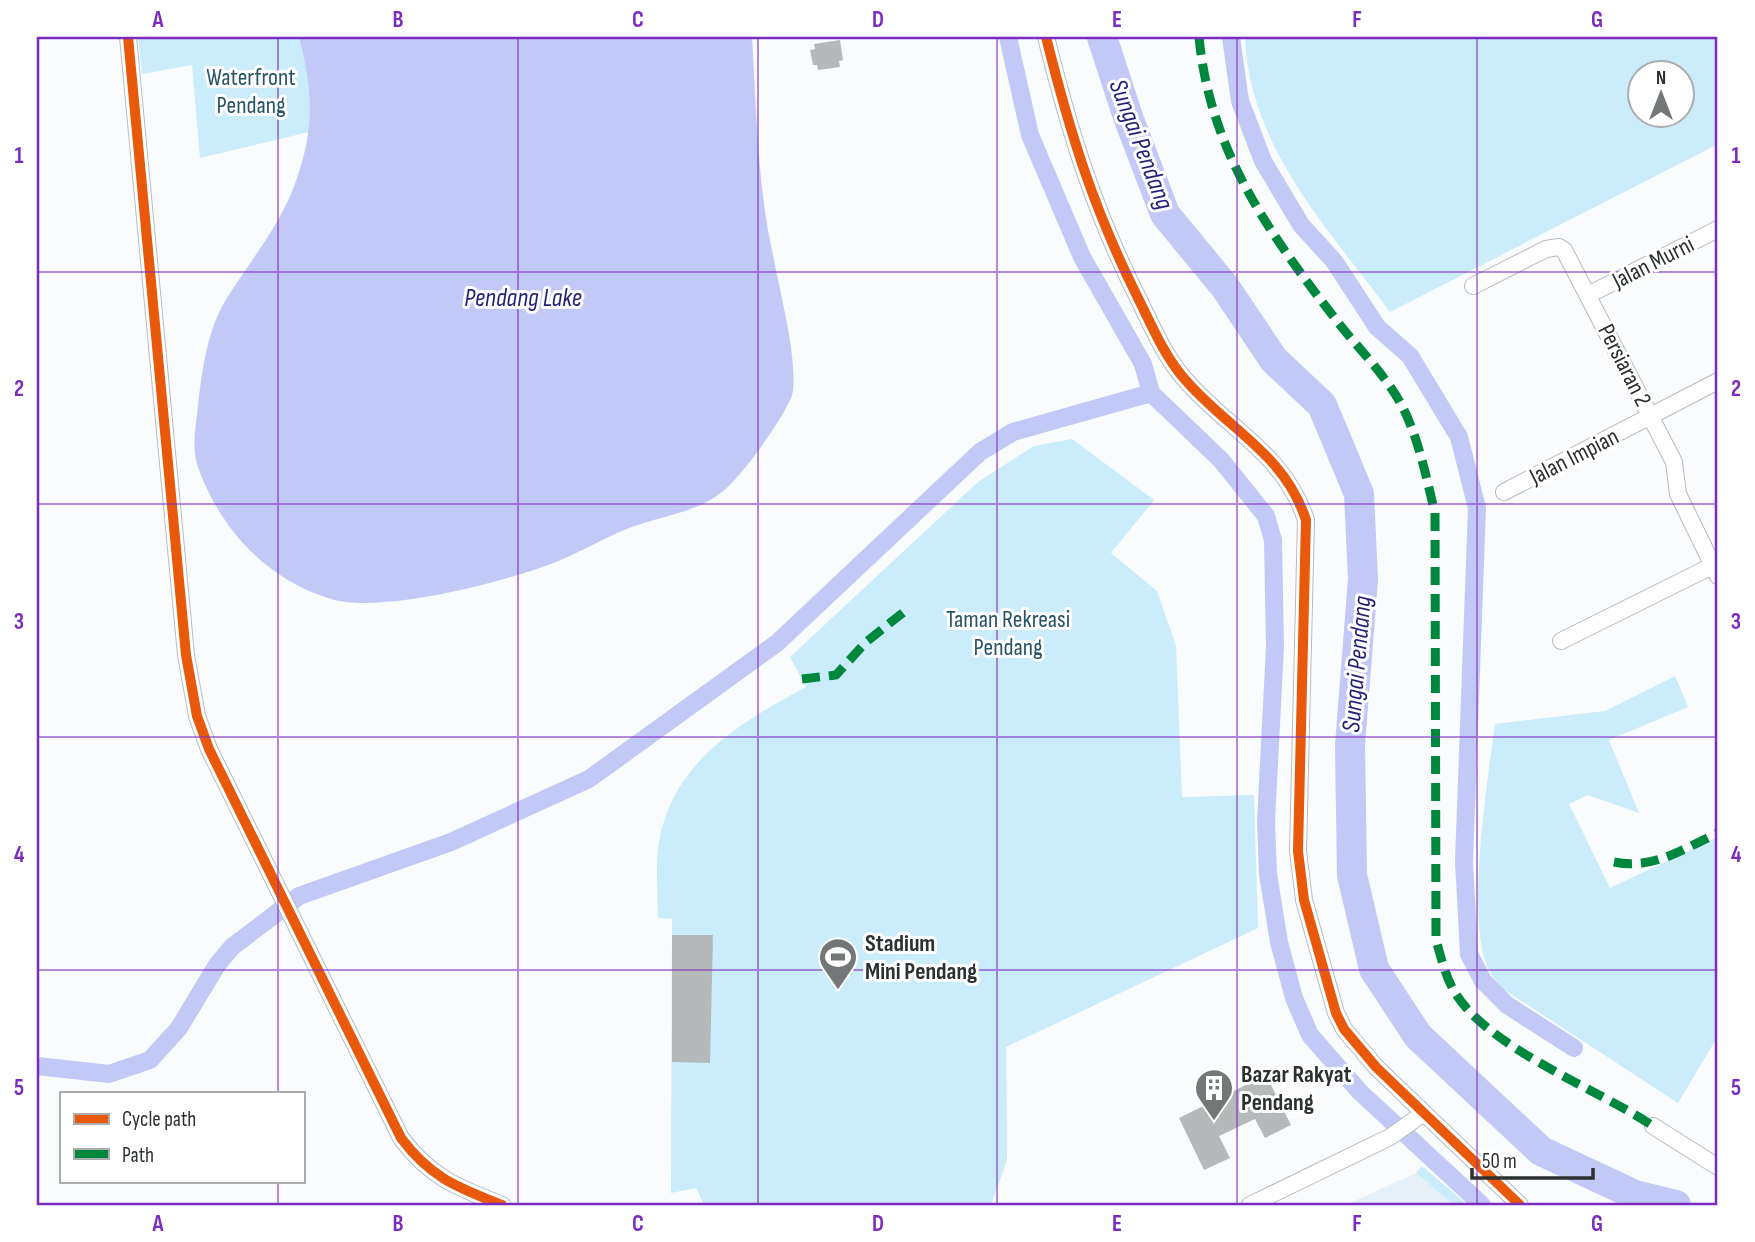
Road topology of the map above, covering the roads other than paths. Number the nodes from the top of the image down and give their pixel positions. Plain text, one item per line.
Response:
1 (128, 37) edge
2 (1046, 37) edge
3 (1718, 229) edge
4 (1473, 286) dead end
5 (1588, 295) junction
6 (1718, 381) edge
7 (1651, 416) junction
8 (1504, 492) dead end
9 (1717, 568) edge
10 (1561, 641) dead end
11 (1424, 1113) junction
12 (1653, 1126) dead end
13 (1718, 1167) edge
14 (502, 1205) edge
15 (1250, 1205) edge
16 (1520, 1205) edge

1 - 14 street
2 - 11 street
3 - 5 street, Jalan Murni
4 - 5 street, Persiaran 2
5 - 7 street, Persiaran 2
6 - 7 street, Jalan Impian
7 - 8 street, Jalan Impian
7 - 9 street, Persiaran 2
9 - 10 street
11 - 15 street
11 - 16 street
12 - 13 street

